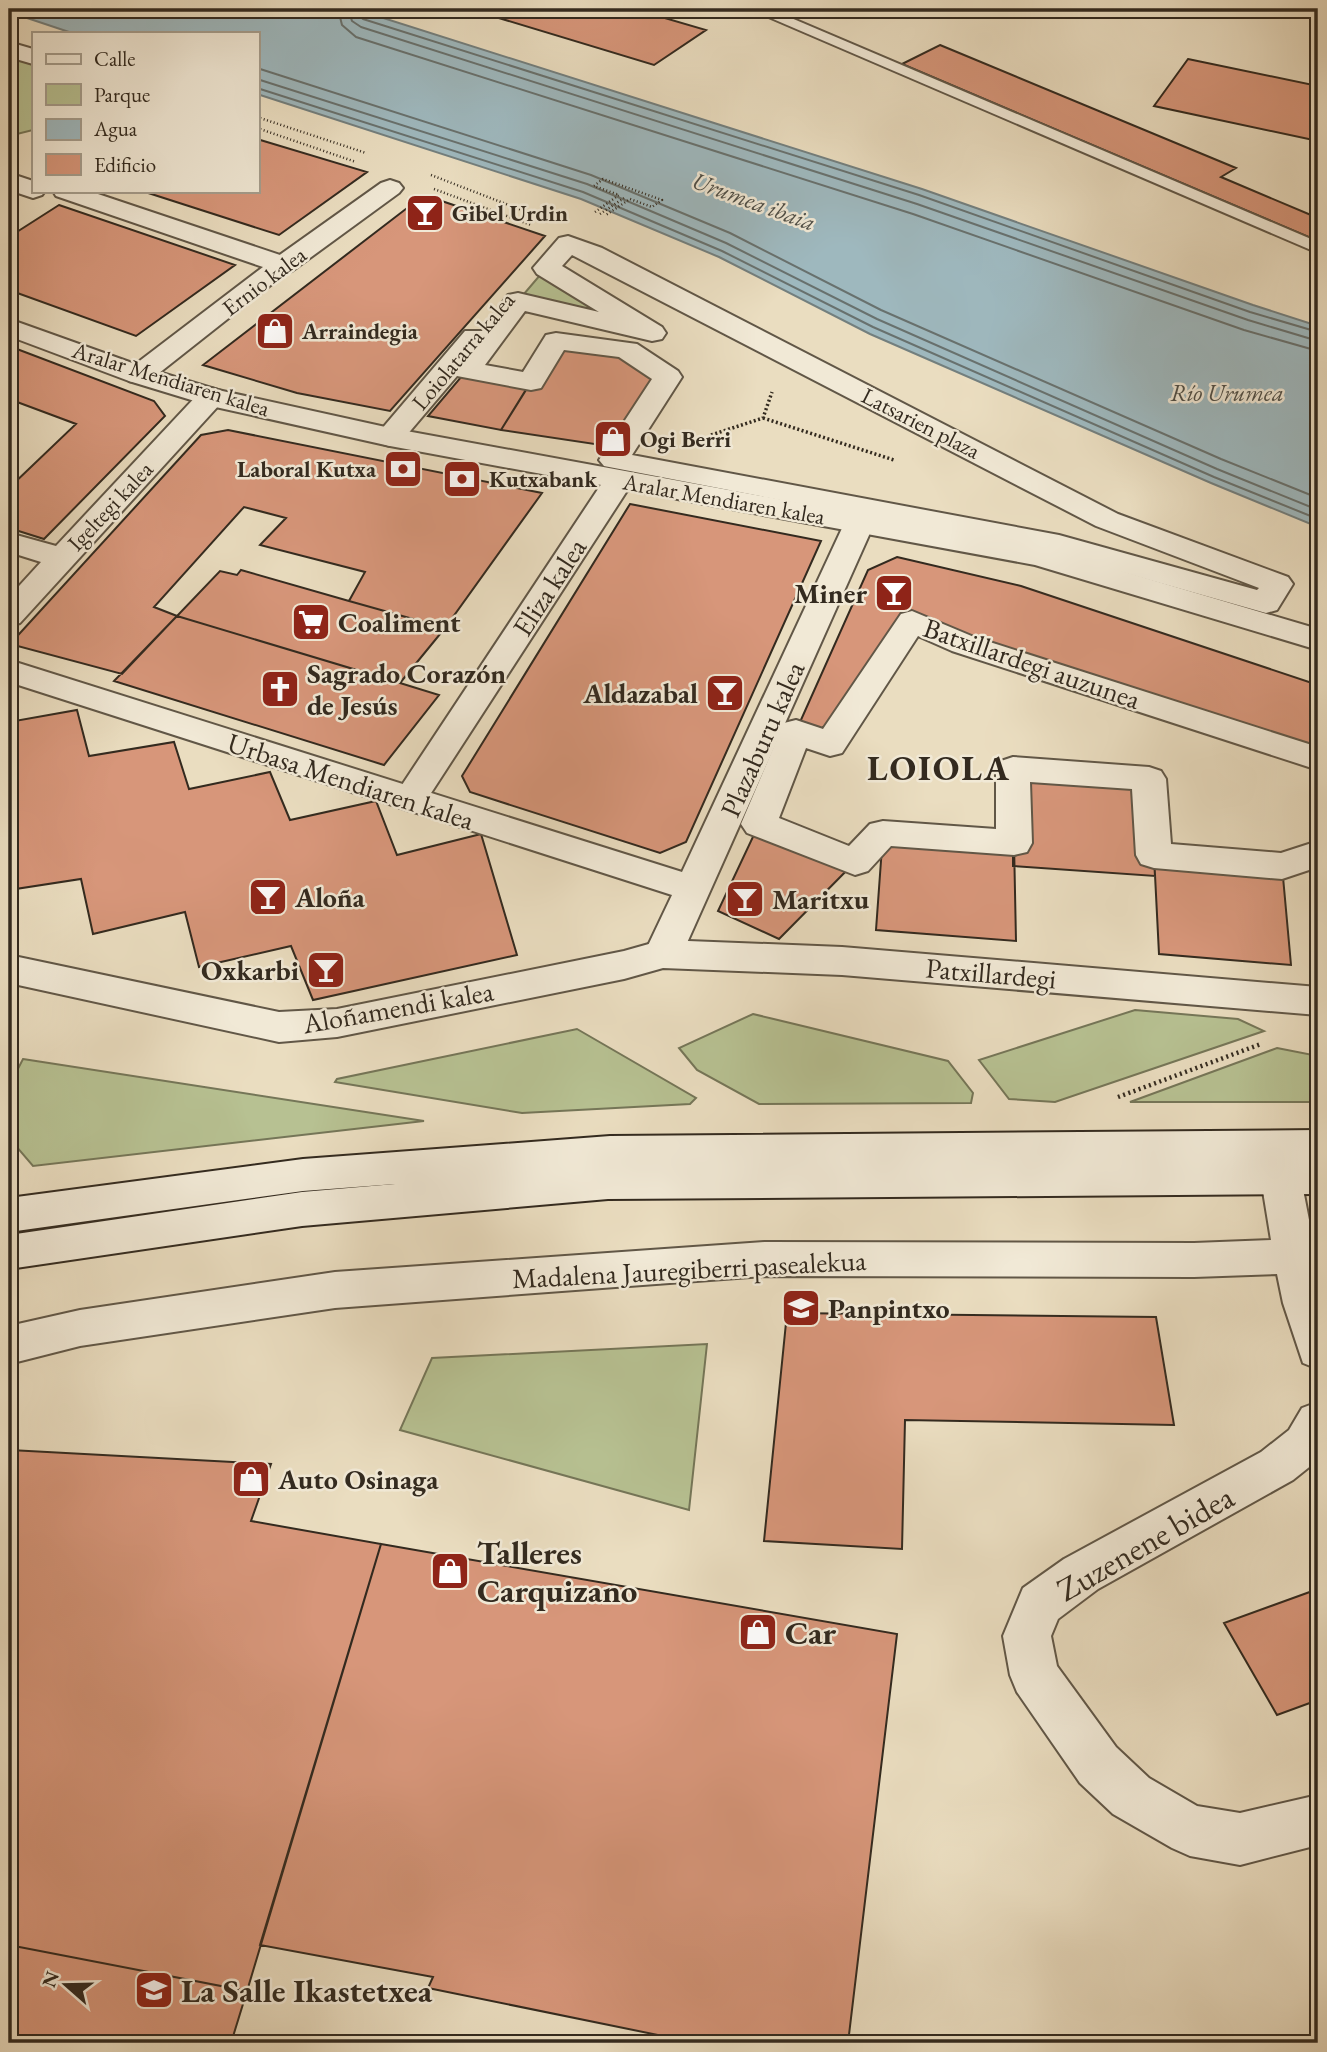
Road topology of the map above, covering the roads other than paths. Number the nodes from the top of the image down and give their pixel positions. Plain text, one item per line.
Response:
1 (758, 9) edge
2 (9, 50) edge
3 (32, 57) edge
4 (9, 181) edge
5 (390, 188) dead end
6 (32, 190) edge
7 (68, 192) edge
8 (1318, 248) edge
9 (536, 264) dead end
10 (284, 265) junction
11 (9, 327) edge
12 (139, 375) junction
13 (211, 397) junction
14 (390, 437) junction
15 (624, 471) junction
16 (859, 524) junction
17 (9, 542) edge
18 (61, 558) junction
19 (9, 616) edge
20 (1318, 639) edge
21 (9, 671) edge
22 (1318, 759) edge
23 (410, 799) junction
24 (1318, 854) edge
25 (694, 889) junction
26 (663, 954) junction
27 (9, 969) edge
28 (1318, 1001) edge
29 (1318, 1146) edge
30 (1300, 1179) edge
31 (9, 1215) edge
32 (9, 1252) edge
33 (1296, 1256) junction
34 (9, 1345) edge
35 (1318, 1350) edge
36 (1318, 1422) edge
37 (1318, 1819) edge

1 - 8 lane
2 - 3 street
4 - 6 street
5 - 10 street, Ernio kalea
7 - 10 street
9 - 14 street, Loiolatarra kalea
10 - 12 street, Ernio kalea
11 - 12 street, Aralar Mendiaren kalea
12 - 13 street, Aralar Mendiaren kalea
13 - 14 street, Aralar Mendiaren kalea
13 - 18 street, Igeltegi kalea
14 - 15 street, Aralar Mendiaren kalea
15 - 15 street, Latsarien plaza
15 - 16 street, Aralar Mendiaren kalea
15 - 23 street, Eliza kalea
16 - 20 street, Aralar Mendiaren kalea
16 - 25 street, Plazaburu kalea
17 - 18 street
18 - 19 street, Igeltegi kalea
21 - 23 street, Urbasa Mendiaren kalea
22 - 24 street, Batxillardegi auzunea
23 - 25 street, Urbasa Mendiaren kalea
25 - 26 street, Plazaburu kalea
26 - 27 street, Aloñamendi kalea
26 - 28 street, Patxillardegi
29 - 31 street
30 - 32 street
30 - 33 street
33 - 34 street, Madalena Jauregiberri pasealekua
33 - 35 street
36 - 37 street, Zuzenene bidea

